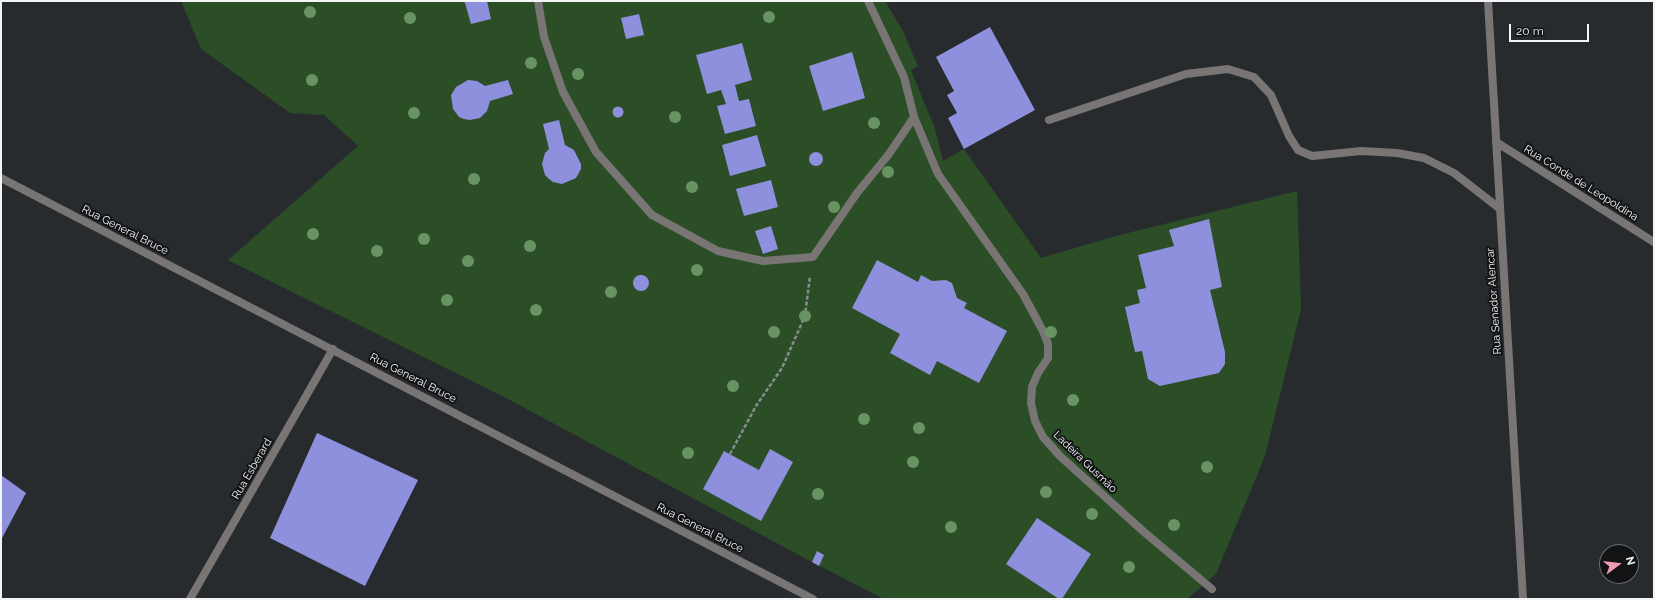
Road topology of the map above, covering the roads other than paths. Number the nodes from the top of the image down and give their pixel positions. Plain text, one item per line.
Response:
1 (538, 1) edge
2 (868, 1) edge
3 (1488, 1) edge
4 (914, 117) junction
5 (1049, 120) dead end
6 (1496, 142) junction
7 (1, 178) edge
8 (1499, 208) junction
9 (1654, 242) edge
10 (333, 349) junction
11 (1212, 589) dead end
12 (190, 599) edge
13 (814, 599) edge
14 (1523, 599) edge

1 - 4 street
2 - 4 street, Ladeira Gusmão
3 - 6 street, Rua Senador Alencar
4 - 11 street, Ladeira Gusmão
5 - 8 street
6 - 8 street, Rua Senador Alencar
6 - 9 street, Rua Conde de Leopoldina
7 - 10 street, Rua General Bruce
8 - 14 street, Rua Senador Alencar
10 - 12 street, Rua Esberard
10 - 13 street, Rua General Bruce

